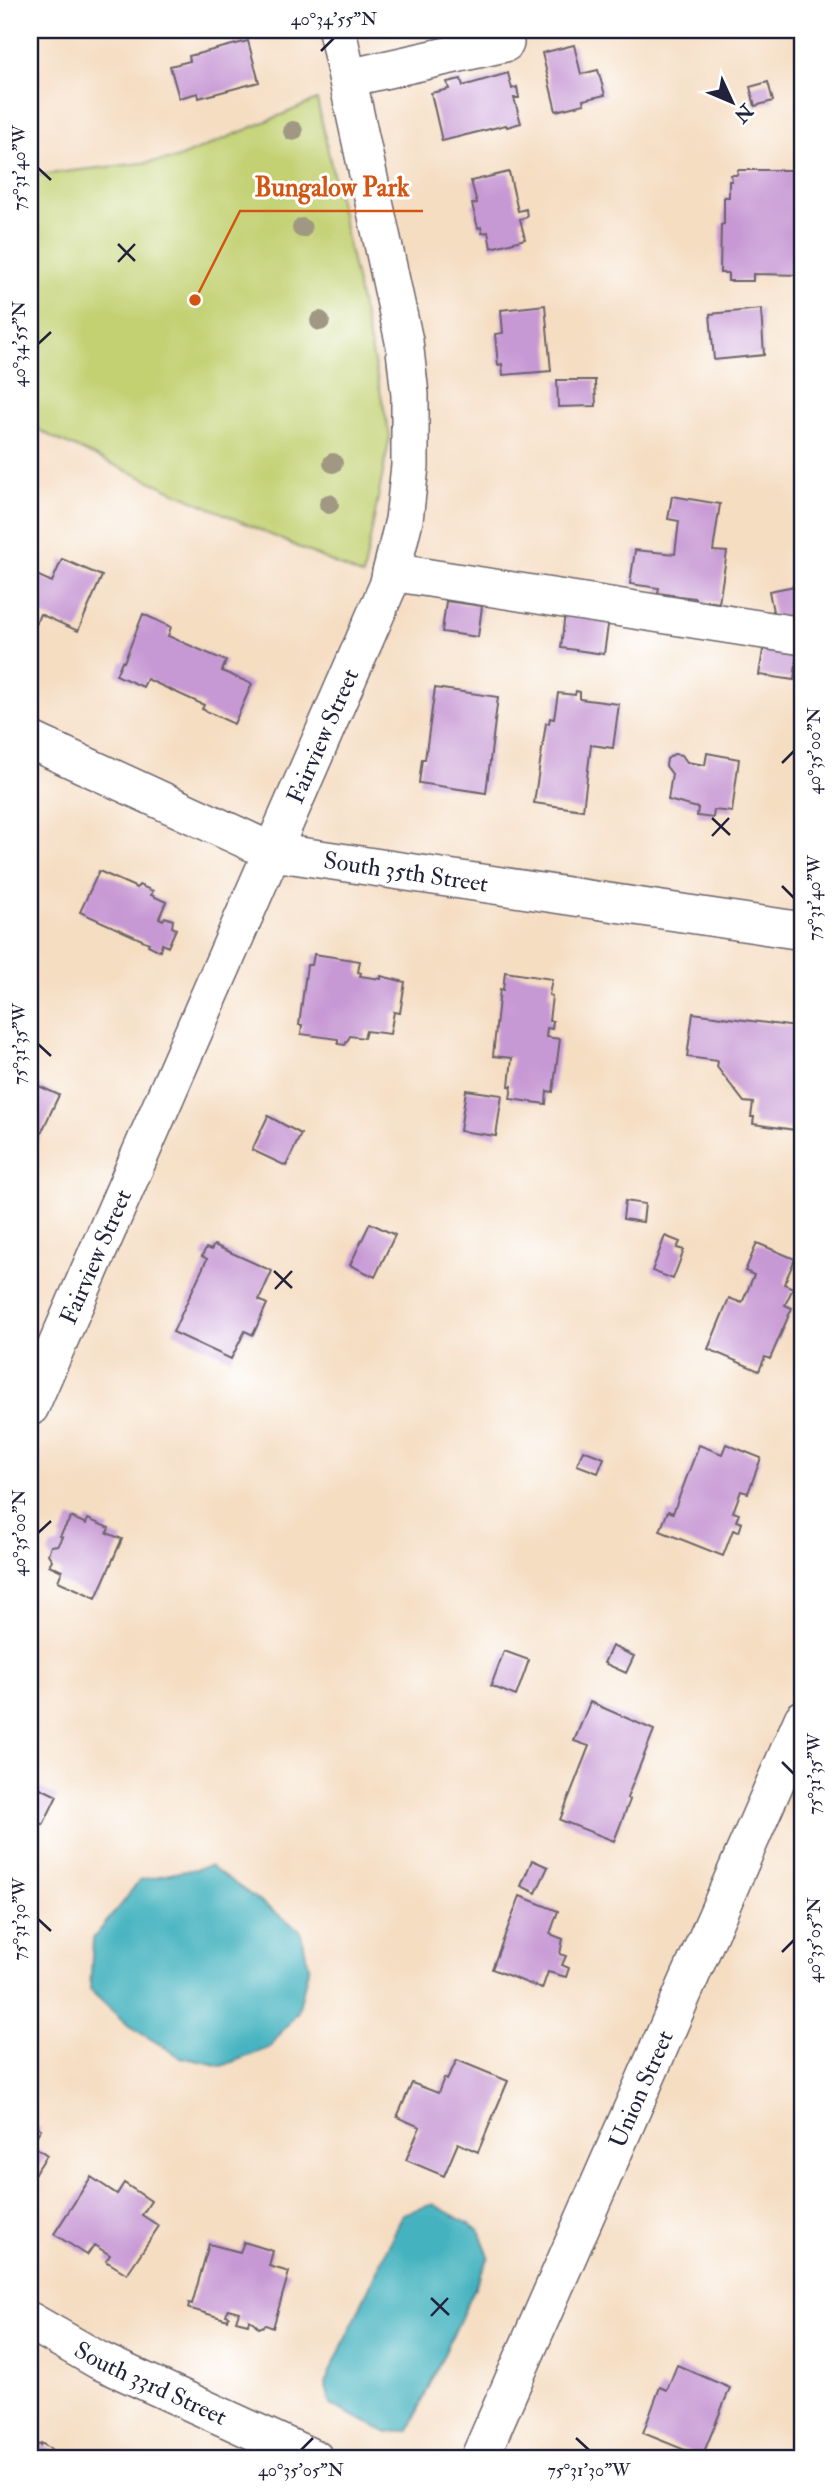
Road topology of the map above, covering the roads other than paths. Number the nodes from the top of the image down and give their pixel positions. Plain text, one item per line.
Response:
1 (337, 30) edge
2 (505, 43) dead end
3 (348, 78) junction
4 (391, 572) junction
5 (803, 636) edge
6 (30, 740) edge
7 (273, 852) junction
8 (803, 931) edge
9 (32, 1394) edge
10 (803, 1719) edge
11 (30, 2321) edge
12 (315, 2459) edge
13 (479, 2459) edge

1 - 3 street, Fairview Street
2 - 3 street
3 - 4 street, Fairview Street
4 - 5 street
4 - 7 street, Fairview Street
6 - 7 street, South 35th Street
7 - 8 street, South 35th Street
7 - 9 street, Fairview Street
10 - 13 street, Union Street
11 - 12 street, South 33rd Street

